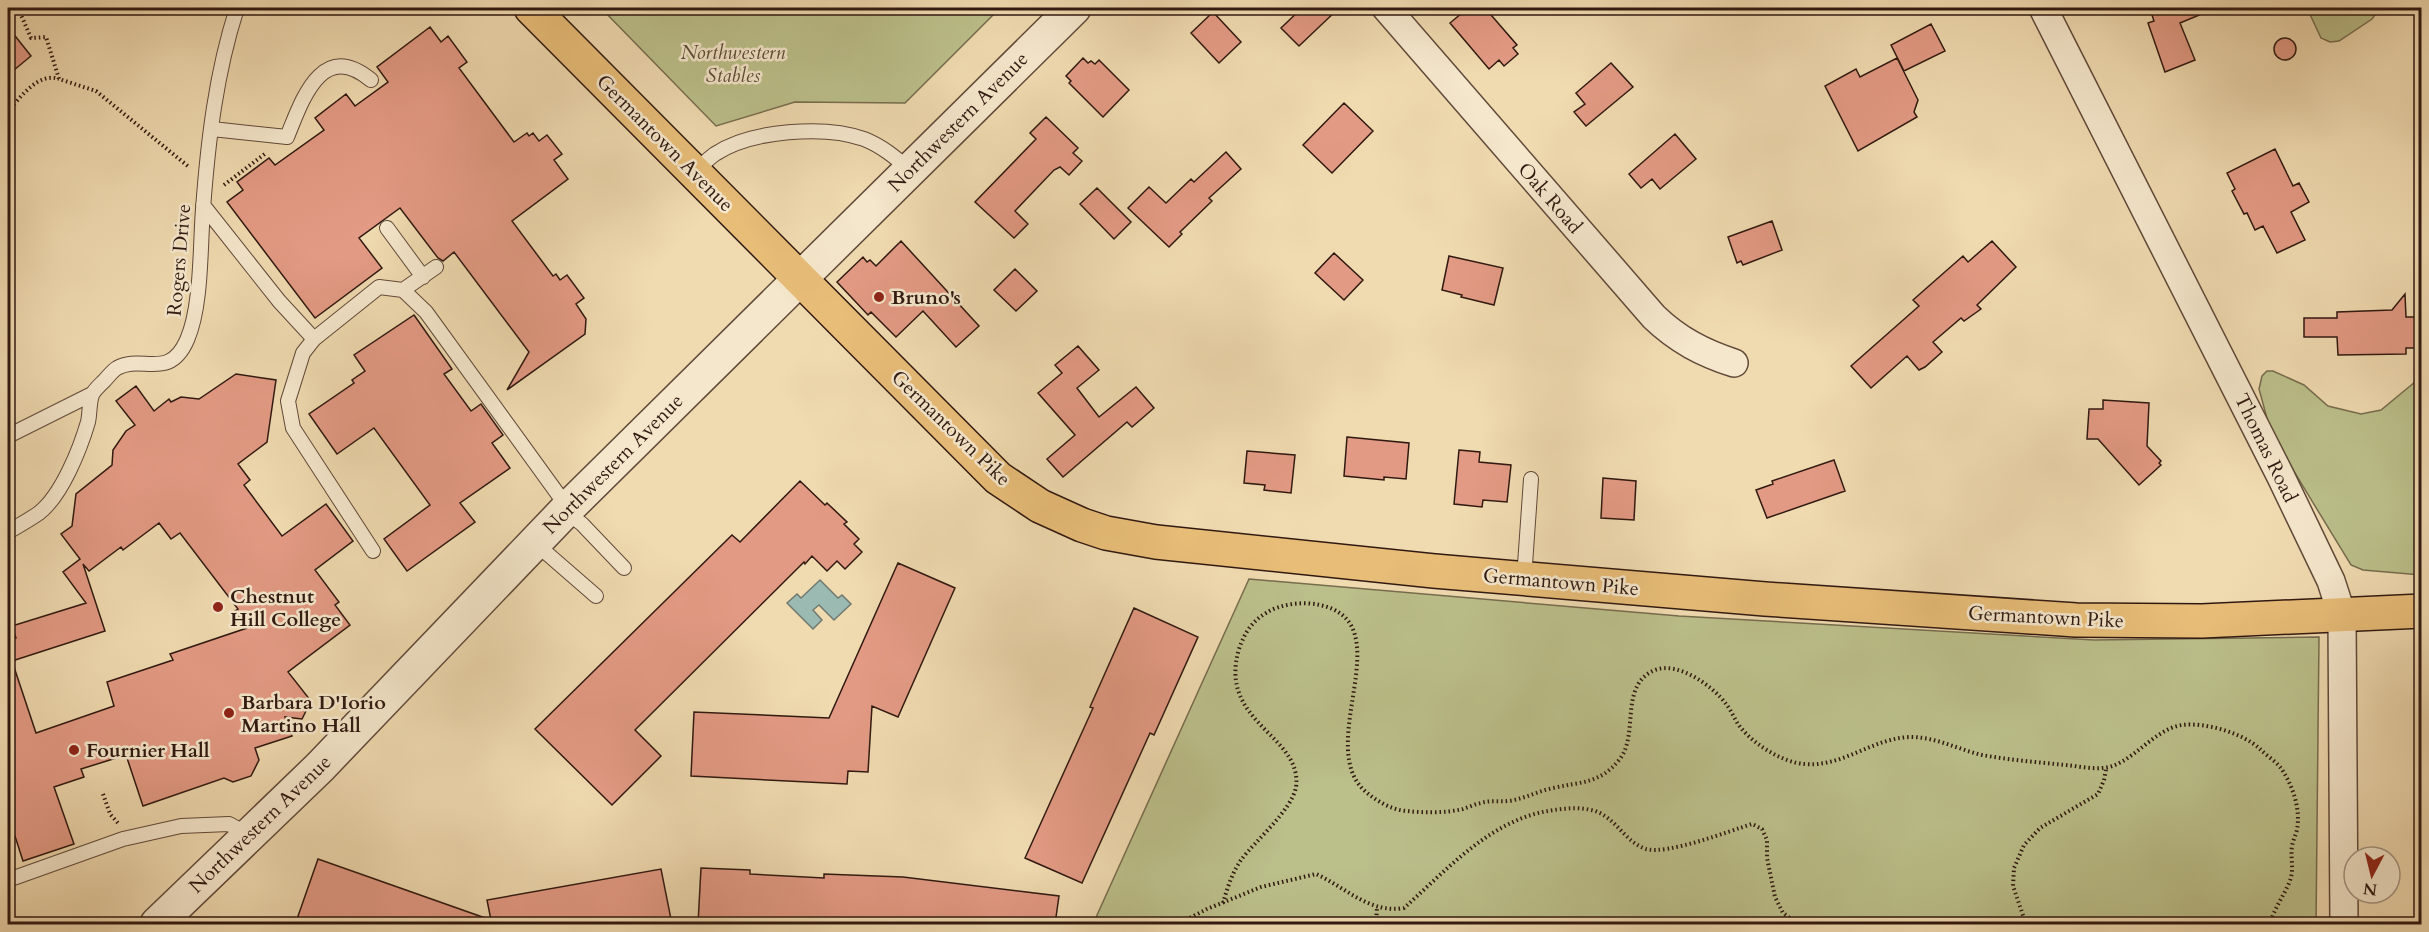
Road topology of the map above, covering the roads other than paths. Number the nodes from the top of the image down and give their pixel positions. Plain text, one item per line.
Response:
1 (237, 8) edge
2 (531, 8) edge
3 (1074, 8) edge
4 (1386, 8) edge
5 (2043, 8) edge
6 (371, 80) dead end
7 (212, 129) junction
8 (910, 171) junction
9 (694, 172) junction
10 (203, 206) junction
11 (387, 228) dead end
12 (436, 267) dead end
13 (423, 277) junction
14 (798, 279) junction
15 (403, 290) junction
16 (314, 339) junction
17 (1734, 363) dead end
18 (92, 394) junction
19 (8, 436) edge
20 (1531, 479) dead end
21 (566, 509) junction
22 (8, 532) edge
23 (535, 543) junction
24 (373, 551) dead end
25 (624, 568) dead end
26 (1524, 579) junction
27 (596, 596) dead end
28 (2421, 611) edge
29 (2342, 615) junction
30 (250, 835) junction
31 (8, 880) edge
32 (157, 924) edge
33 (2344, 924) edge

1 - 7 lane, Rogers Drive
2 - 9 main road, Germantown Avenue
3 - 8 street, Northwestern Avenue
4 - 17 street, Oak Road
5 - 29 street, Thomas Road
6 - 7 lane
7 - 10 lane, Rogers Drive
8 - 9 lane
8 - 14 street, Northwestern Avenue
9 - 14 main road, Germantown Avenue
10 - 16 lane
10 - 18 lane, Rogers Drive
11 - 13 lane
12 - 13 lane
13 - 15 lane
14 - 21 street, Northwestern Avenue
14 - 26 main road, Germantown Pike
15 - 16 lane
15 - 21 lane
16 - 24 lane
18 - 19 lane, Rogers Drive
18 - 22 lane
20 - 26 lane
21 - 23 street, Northwestern Avenue
21 - 25 lane
23 - 27 lane
23 - 30 street, Northwestern Avenue
26 - 29 main road, Germantown Pike
28 - 29 main road, Germantown Pike
29 - 33 street, Thomas Road
30 - 31 lane
30 - 32 street, Northwestern Avenue

